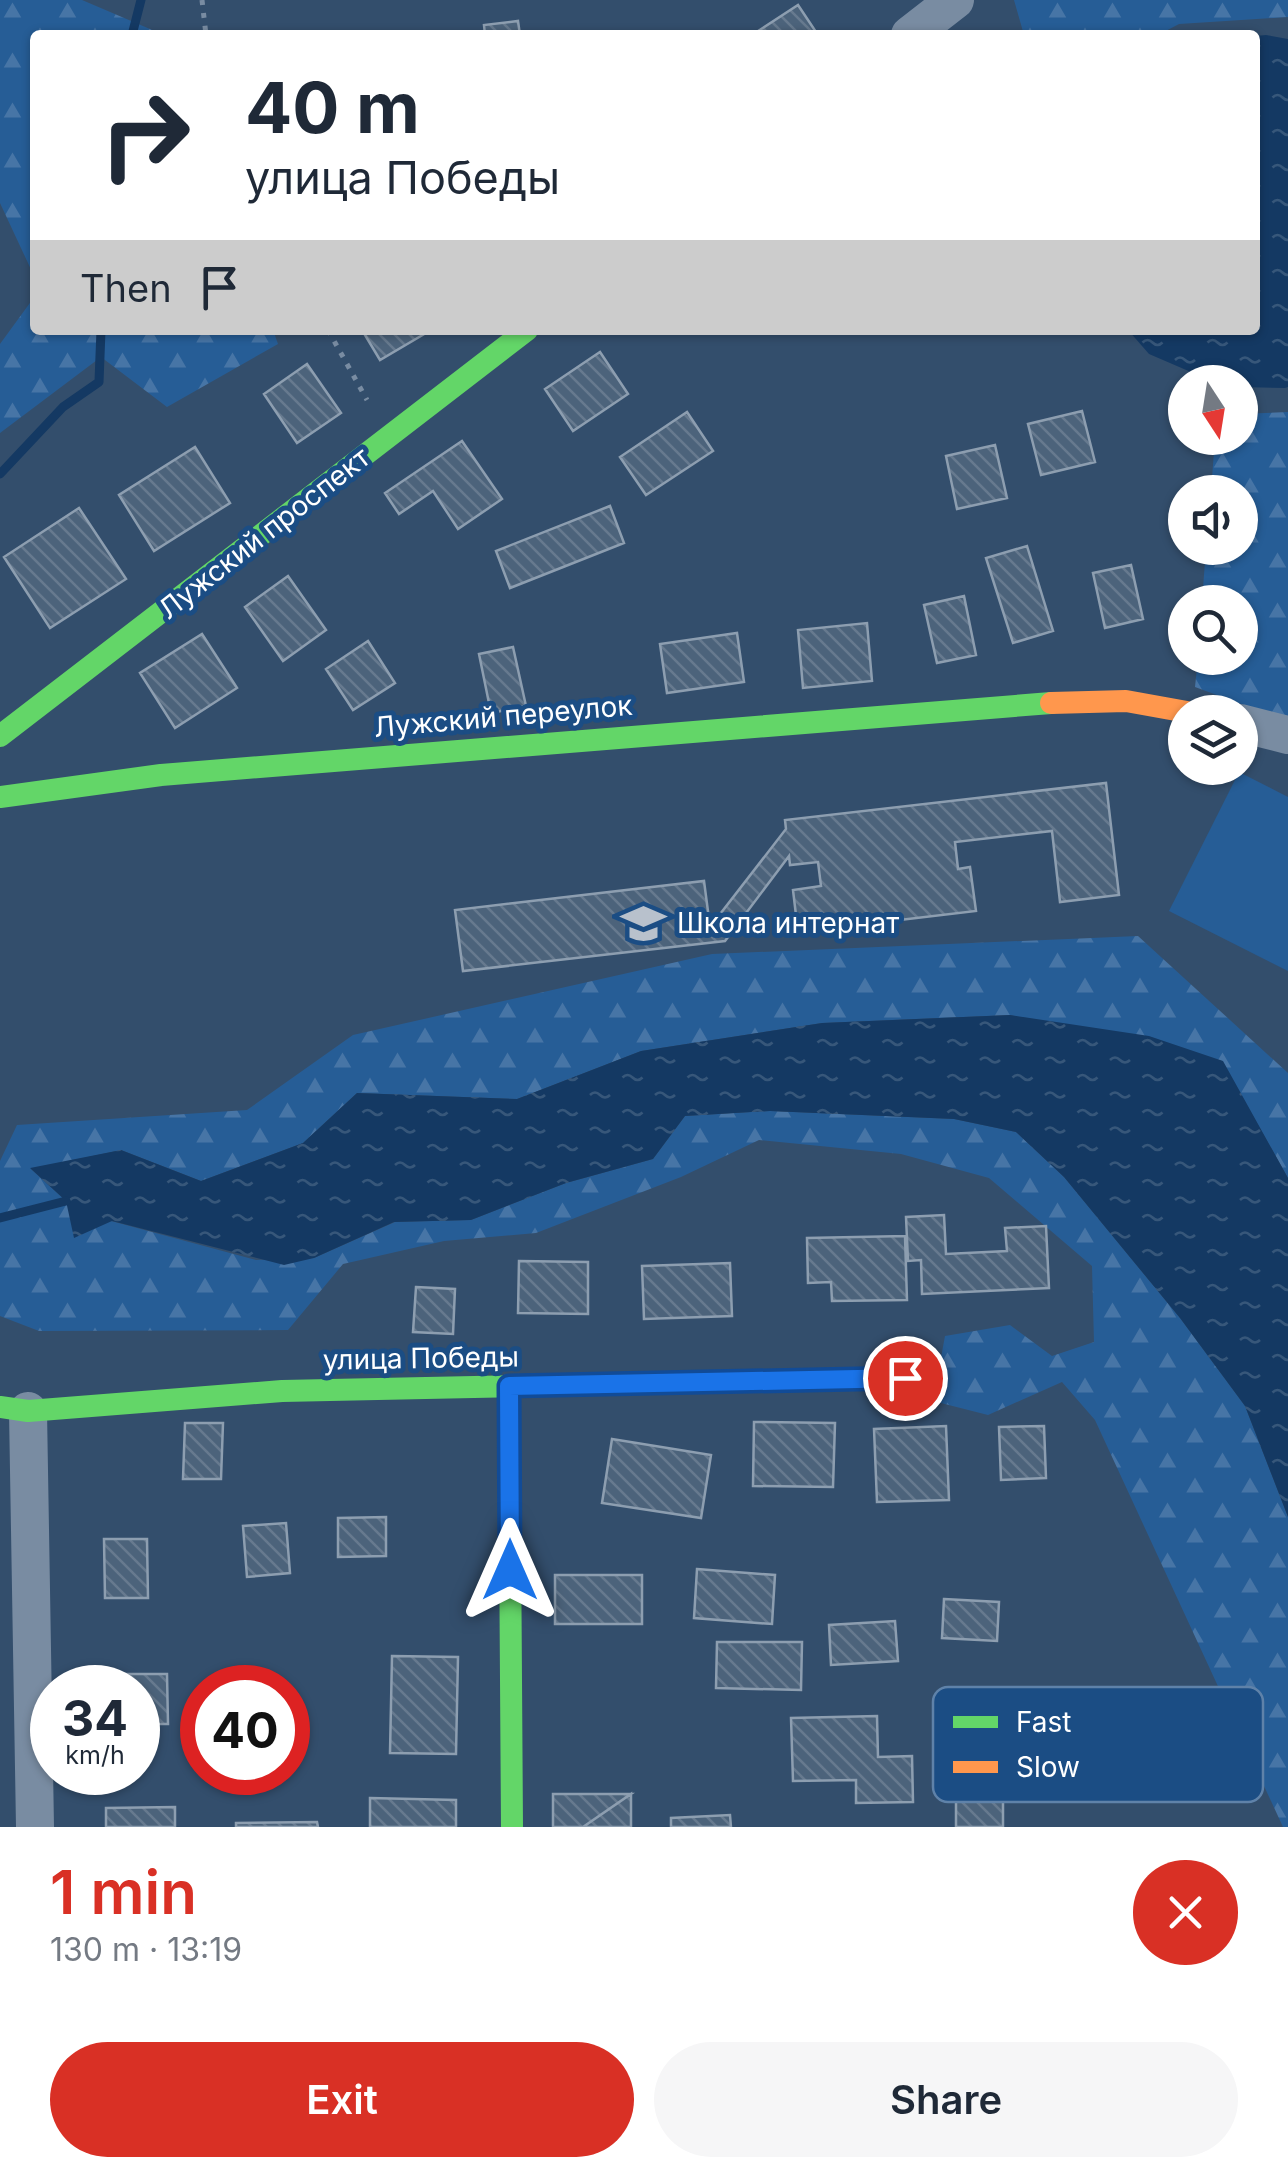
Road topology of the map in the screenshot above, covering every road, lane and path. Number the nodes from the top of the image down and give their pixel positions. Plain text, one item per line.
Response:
1 (202, 0) edge
2 (956, 0) edge
3 (205, 30) edge
4 (917, 30) edge
5 (331, 335) edge
6 (521, 335) edge
7 (387, 438) junction
8 (1168, 708) edge
9 (1258, 728) edge
10 (1288, 735) edge
11 (0, 736) edge
12 (0, 797) edge
13 (905, 1378) dead end
14 (509, 1386) junction
15 (14, 1409) edge
16 (35, 1827) edge
17 (512, 1827) edge

1 - 3 path
2 - 4 street
5 - 7 path
6 - 7 street, Лужский проспект
7 - 11 street, Лужский проспект
8 - 12 street, Лужский переулок
9 - 10 street
13 - 14 street, улица Победы
14 - 15 street, улица Победы
14 - 17 street
15 - 16 street

